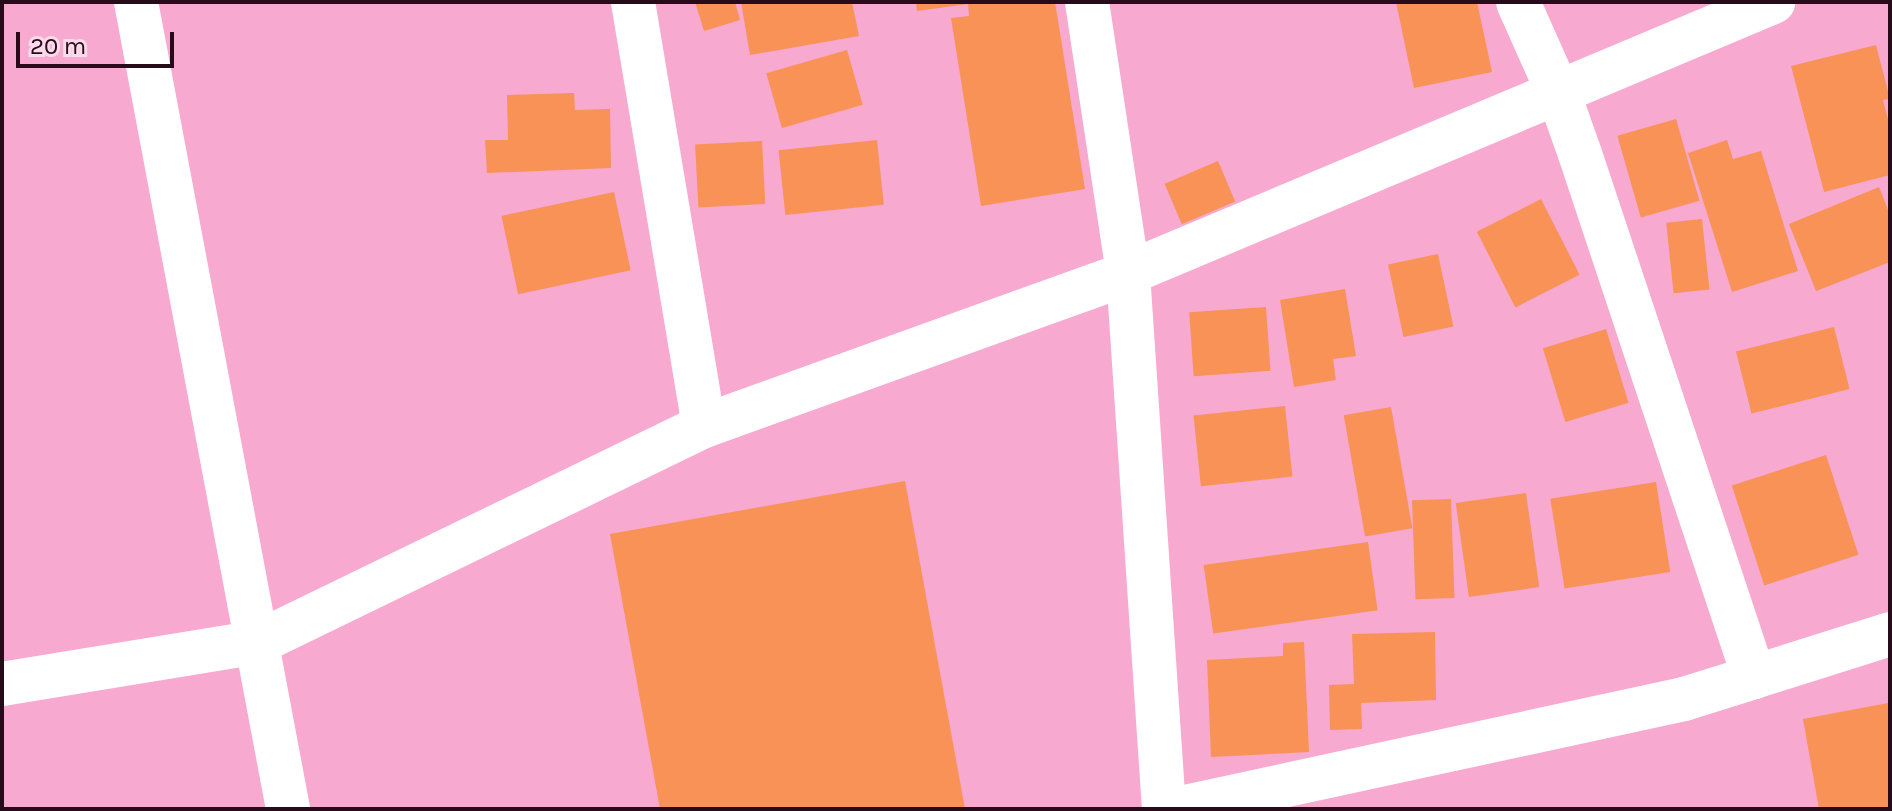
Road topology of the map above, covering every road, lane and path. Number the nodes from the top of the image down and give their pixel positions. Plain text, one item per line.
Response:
1 (136, 2) edge
2 (633, 2) edge
3 (1087, 2) edge
4 (1518, 2) edge
5 (1773, 2) edge
6 (1558, 92) junction
7 (1128, 273) junction
8 (704, 426) junction
9 (1890, 634) edge
10 (259, 642) junction
11 (1754, 677) junction
12 (2, 684) edge
13 (288, 809) edge
14 (1164, 809) edge
15 (1176, 809) edge

1 - 10 street
2 - 8 street
3 - 7 street
4 - 6 street
5 - 6 street
6 - 7 street
6 - 11 street
7 - 8 street
7 - 14 street
8 - 10 street
9 - 11 street
10 - 12 street
10 - 13 street
11 - 15 street

